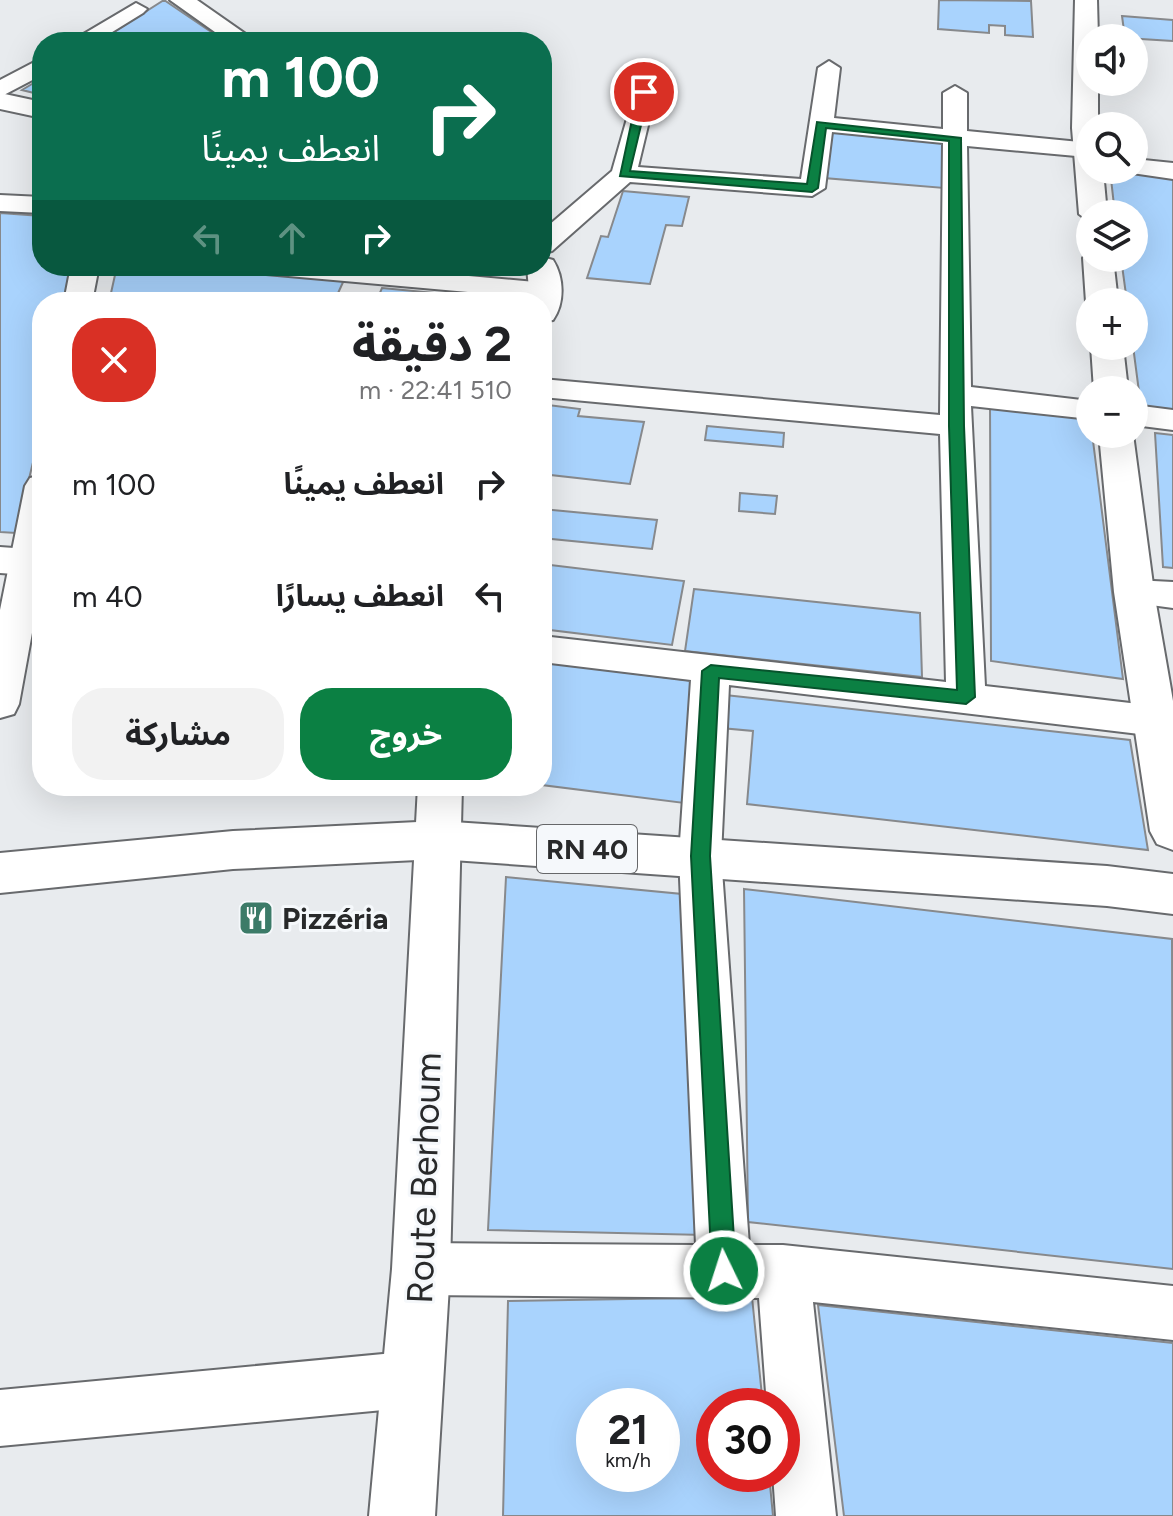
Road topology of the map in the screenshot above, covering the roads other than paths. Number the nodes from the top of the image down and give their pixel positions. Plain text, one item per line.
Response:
1 (181, 0) edge
2 (1086, 0) edge
3 (136, 9) dead end
4 (98, 32) edge
5 (230, 32) edge
6 (829, 68) dead end
7 (32, 71) edge
8 (0, 90) edge
9 (644, 92) dead end
10 (955, 93) dead end
11 (0, 101) edge
12 (32, 108) edge
13 (1087, 112) edge
14 (821, 124) junction
15 (955, 138) junction
16 (1076, 156) edge
17 (1148, 168) edge
18 (1173, 171) edge
19 (624, 174) junction
20 (0, 203) edge
21 (32, 205) edge
22 (552, 236) edge
23 (420, 276) edge
24 (543, 290) edge
25 (552, 389) edge
26 (956, 410) junction
27 (1076, 410) edge
28 (1148, 417) edge
29 (1173, 420) edge
30 (1119, 448) edge
31 (32, 526) edge
32 (23, 562) edge
33 (1153, 593) edge
34 (552, 650) edge
35 (711, 671) junction
36 (966, 697) junction
37 (0, 704) edge
38 (1156, 721) junction
39 (440, 796) edge
40 (1173, 831) edge
41 (438, 840) junction
42 (700, 856) junction
43 (0, 873) edge
44 (1173, 894) edge
45 (421, 1269) junction
46 (724, 1271) junction
47 (783, 1272) junction
48 (1173, 1313) edge
49 (415, 1379) junction
50 (0, 1418) edge
51 (402, 1516) edge
52 (806, 1516) edge

1 - 5 main road
2 - 13 main road
3 - 4 street
6 - 14 street
7 - 8 street
9 - 19 street
10 - 15 street
11 - 12 main road
14 - 15 street
14 - 19 street
15 - 16 street
15 - 26 street
17 - 18 street
19 - 22 street
20 - 21 street
23 - 24 street
25 - 26 street
26 - 27 street
26 - 36 street
28 - 29 street
30 - 33 main road
31 - 32 street
32 - 37 street
33 - 38 main road
34 - 35 street
35 - 36 street
35 - 42 street
36 - 38 street
38 - 40 main road
39 - 41 main road, Route Berhoum
41 - 42 main road, RN 40
41 - 43 main road, RN 40
41 - 45 main road, Route Berhoum
42 - 44 main road, RN 40
42 - 46 street
45 - 46 street
45 - 49 main road, Route Berhoum
46 - 47 street
47 - 48 street
47 - 52 street
49 - 50 street
49 - 51 main road, Route Berhoum

